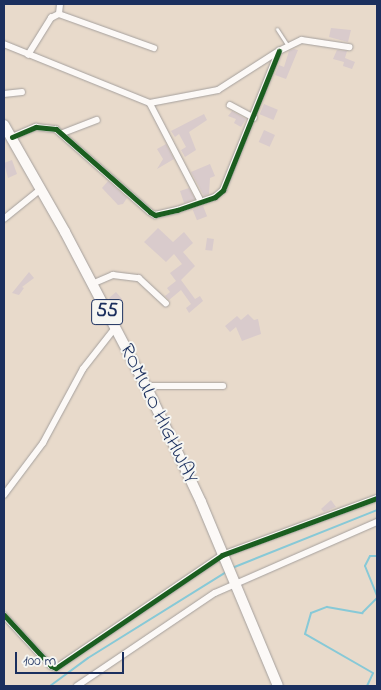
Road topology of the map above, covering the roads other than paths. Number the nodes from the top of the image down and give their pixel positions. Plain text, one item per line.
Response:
1 (60, 4) edge
2 (58, 14) junction
3 (277, 29) dead end
4 (4, 44) edge
5 (288, 46) junction
6 (348, 47) dead end
7 (154, 48) dead end
8 (279, 51) junction
9 (28, 55) junction
10 (22, 92) dead end
11 (4, 94) edge
12 (150, 103) junction
13 (230, 105) dead end
14 (254, 118) junction
15 (97, 120) dead end
16 (4, 125) edge
17 (63, 133) junction
18 (12, 137) junction
19 (41, 189) junction
20 (201, 201) junction
21 (4, 218) edge
22 (92, 284) junction
23 (166, 303) dead end
24 (115, 328) junction
25 (146, 386) junction
26 (223, 386) dead end
27 (4, 495) edge
28 (377, 498) edge
29 (377, 522) edge
30 (223, 558) junction
31 (233, 582) junction
32 (4, 615) edge
33 (77, 686) edge
34 (278, 686) edge

1 - 2 street
2 - 7 street
2 - 9 street
3 - 5 lane
4 - 9 street
5 - 6 street
5 - 8 street
8 - 12 street
8 - 14 street
9 - 12 street
10 - 11 street
12 - 20 street
13 - 14 street
14 - 20 street
15 - 17 street
16 - 18 highway, ROMULO HIGHWAY / 55
17 - 18 street
17 - 20 street
18 - 19 highway, ROMULO HIGHWAY / 55
19 - 21 street
19 - 22 highway, ROMULO HIGHWAY / 55
22 - 23 street
22 - 24 highway, ROMULO HIGHWAY / 55
24 - 25 highway, ROMULO HIGHWAY / 55
24 - 27 street
25 - 26 street
25 - 30 highway, ROMULO HIGHWAY / 55
28 - 30 street
29 - 31 street
30 - 31 highway, ROMULO HIGHWAY / 55
30 - 32 street
31 - 33 street
31 - 34 highway, ROMULO HIGHWAY / 55

